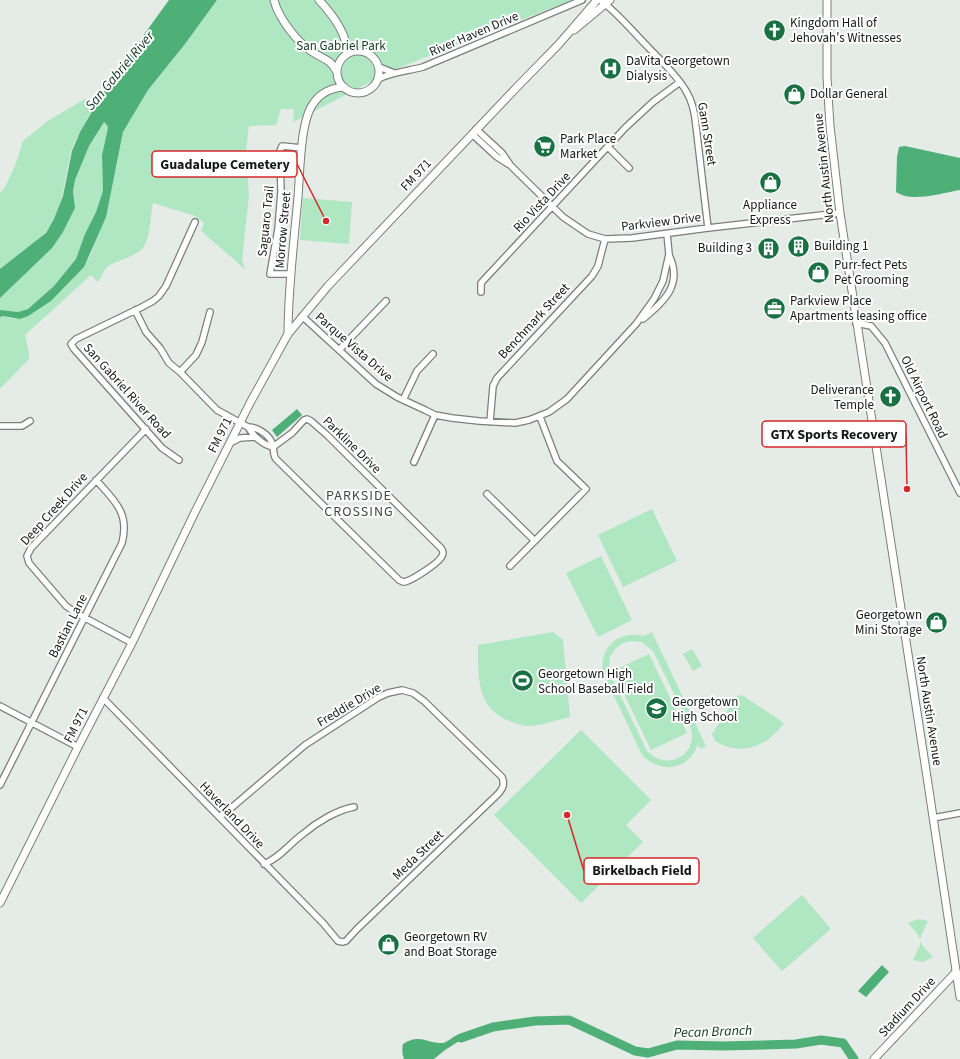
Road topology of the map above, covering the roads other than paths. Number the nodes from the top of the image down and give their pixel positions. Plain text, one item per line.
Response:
1 (274, 0) edge
2 (319, 0) edge
3 (582, 0) edge
4 (827, 0) edge
5 (603, 1) edge
6 (347, 43) junction
7 (357, 50) junction
8 (344, 56) junction
9 (330, 61) junction
10 (379, 67) junction
11 (394, 73) junction
12 (337, 74) junction
13 (378, 79) junction
14 (680, 82) junction
15 (344, 87) junction
16 (329, 90) junction
17 (474, 132) junction
18 (608, 147) junction
19 (302, 148) junction
20 (629, 168) dead end
21 (553, 206) junction
22 (840, 213) junction
23 (195, 222) dead end
24 (708, 228) junction
25 (667, 234) junction
26 (606, 239) junction
27 (669, 254) junction
28 (291, 274) junction
29 (480, 292) dead end
30 (386, 300) dead end
31 (135, 310) junction
32 (210, 312) dead end
33 (302, 316) junction
34 (856, 323) junction
35 (636, 324) junction
36 (288, 334) junction
37 (339, 350) junction
38 (433, 354) dead end
39 (180, 372) junction
40 (403, 400) junction
41 (435, 414) junction
42 (540, 417) junction
43 (30, 421) dead end
44 (490, 422) junction
45 (240, 423) junction
46 (0, 426) edge
47 (248, 427) junction
48 (146, 429) junction
49 (255, 437) junction
50 (229, 444) junction
51 (273, 447) junction
52 (179, 460) dead end
53 (414, 462) dead end
54 (96, 480) junction
55 (960, 493) edge
56 (487, 494) dead end
57 (536, 541) junction
58 (510, 566) dead end
59 (85, 618) junction
60 (132, 643) junction
61 (103, 698) junction
62 (0, 706) edge
63 (32, 722) junction
64 (78, 747) junction
65 (504, 784) joint
66 (0, 785) edge
67 (354, 807) dead end
68 (960, 813) edge
69 (218, 817) junction
70 (933, 818) junction
71 (264, 864) junction
72 (0, 904) edge
73 (346, 941) joint
74 (958, 970) edge
75 (960, 997) edge
76 (874, 1059) edge

1 - 9 main road
2 - 6 main road
3 - 11 street, River Haven Drive
4 - 22 main road, North Austin Avenue
5 - 14 street, Gann Street
5 - 17 main road, FM 971 / FM 971
6 - 7 main road
6 - 8 main road
7 - 8 main road
7 - 10 main road
8 - 9 main road
8 - 12 main road
9 - 12 main road
10 - 11 street
10 - 13 main road
11 - 13 street, River Haven Drive
12 - 15 main road
12 - 16 main road, Morrow Street
13 - 15 main road
14 - 18 street, Rio Vista Drive
14 - 24 street, Gann Street
15 - 16 main road, Morrow Street
16 - 19 main road, Morrow Street
17 - 21 street, Parkview Drive
17 - 33 main road, FM 971 / FM 971
18 - 20 street
18 - 21 street, Rio Vista Drive
19 - 28 main road, Morrow Street
19 - 28 street, Saguaro Trail
21 - 26 street, Parkview Drive
21 - 29 street, Rio Vista Drive
22 - 24 street, Parkview Drive
22 - 34 main road, North Austin Avenue
23 - 31 street, San Gabriel River Road
24 - 25 street, Parkview Drive
25 - 26 street, Parkview Drive
25 - 27 street, Parque Vista Drive
26 - 44 street, Benchmark Street
27 - 35 street, Parque Vista Drive
27 - 35 street, Parque Vista Drive
28 - 36 main road, Morrow Street
30 - 37 street
31 - 39 street, Parkline Drive
31 - 48 street, San Gabriel River Road
32 - 39 street
33 - 36 main road, FM 971 / FM 971
33 - 37 street, Parque Vista Drive
34 - 55 street, Old Airport Road
34 - 70 main road, North Austin Avenue
35 - 42 street, Parque Vista Drive
36 - 45 main road, FM 971 / FM 971
37 - 40 street, Parque Vista Drive
38 - 40 street
39 - 45 street, Parkline Drive
40 - 41 street, Parque Vista Drive
41 - 44 street, Parque Vista Drive
41 - 53 street
42 - 44 street, Parque Vista Drive
42 - 57 street
43 - 46 street
45 - 47 street, Parkline Drive
45 - 50 main road, FM 971 / FM 971
47 - 49 street, Parkline Drive
47 - 51 street, Parkline Drive
48 - 52 street, San Gabriel River Road
48 - 54 street, Deep Creek Drive
49 - 50 street
49 - 51 street, Parkline Drive
50 - 60 main road, FM 971 / FM 971
51 - 51 street, Parkline Drive
54 - 59 street, Bastian Lane
54 - 59 street, Deep Creek Drive
56 - 57 street
57 - 58 street
59 - 60 street, Deep Creek Drive
59 - 63 street, Bastian Lane
60 - 61 main road, FM 971 / FM 971
61 - 64 main road, FM 971 / FM 971
61 - 69 street, Haverland Drive
62 - 63 street
63 - 64 street
63 - 66 street, Bastian Lane
64 - 72 main road, FM 971 / FM 971
65 - 69 street, Freddie Drive
65 - 73 street, Meda Street
67 - 71 street
68 - 70 street
69 - 71 street, Haverland Drive
70 - 74 main road, North Austin Avenue
71 - 73 street, Haverland Drive
74 - 75 main road, North Austin Avenue
74 - 76 main road, Stadium Drive

